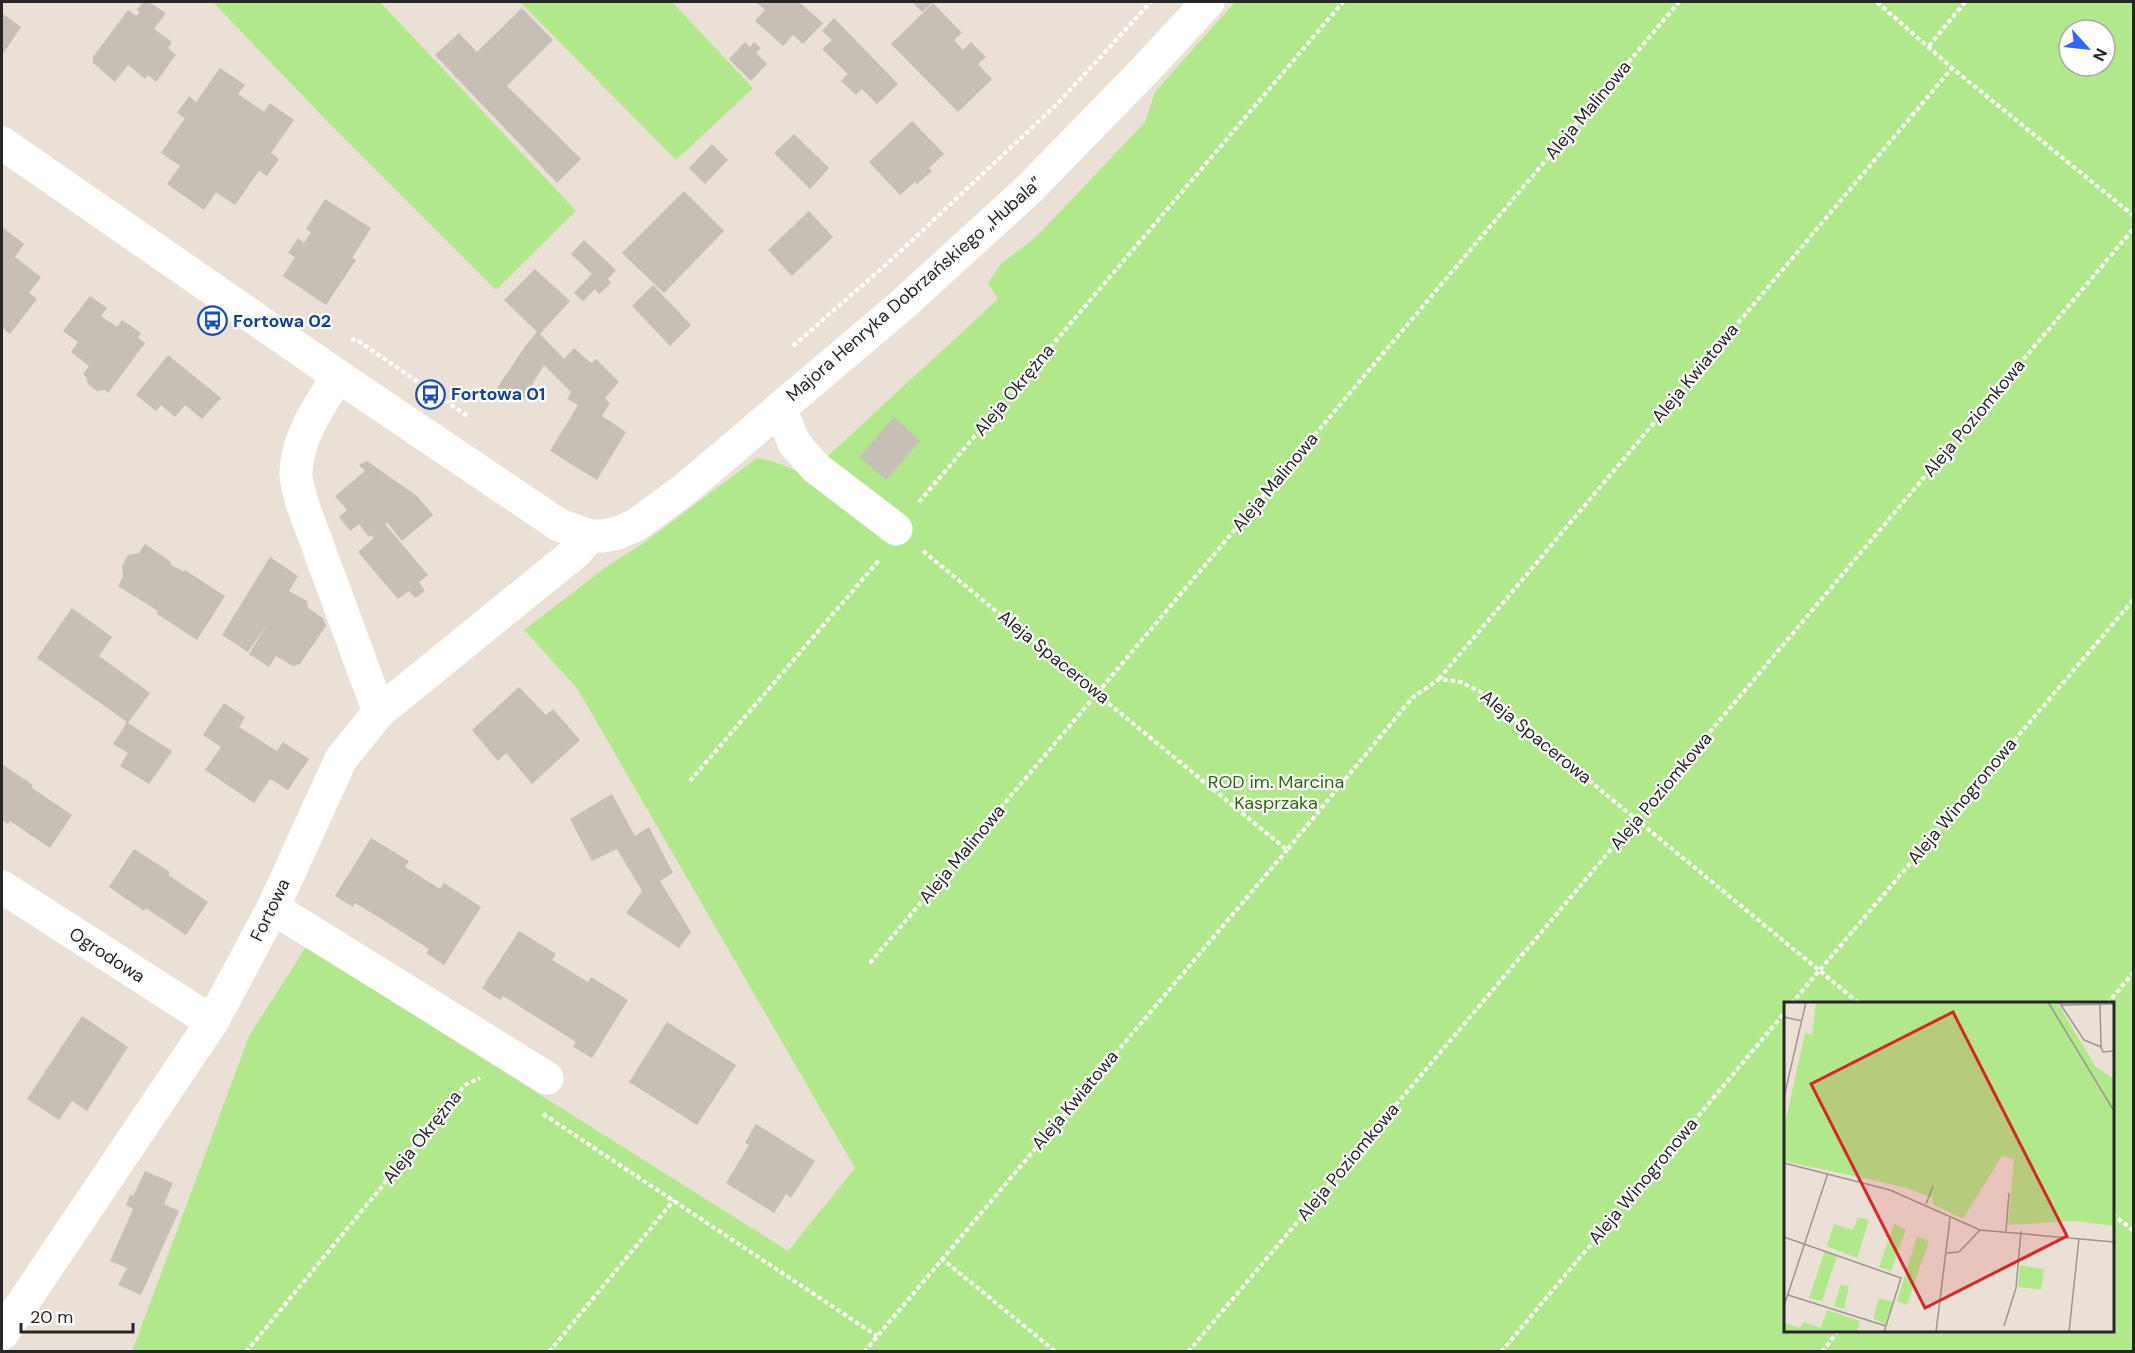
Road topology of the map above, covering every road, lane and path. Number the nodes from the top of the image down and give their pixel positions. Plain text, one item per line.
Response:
1 (1151, 2) edge
2 (1208, 2) edge
3 (1343, 2) edge
4 (1680, 2) edge
5 (1877, 2) edge
6 (1965, 2) edge
7 (1929, 46) junction
8 (1952, 68) junction
9 (2, 143) edge
10 (2133, 216) edge
11 (2133, 228) edge
12 (347, 338) dead end
13 (793, 347) dead end
14 (338, 376) junction
15 (780, 408) junction
16 (470, 418) dead end
17 (896, 529) junction
18 (590, 536) junction
19 (2133, 599) edge
20 (1439, 679) junction
21 (1097, 692) junction
22 (378, 712) junction
23 (690, 781) dead end
24 (1637, 819) junction
25 (1287, 850) junction
26 (2, 887) edge
27 (273, 908) junction
28 (870, 963) dead end
29 (1820, 970) junction
30 (2133, 972) edge
31 (1793, 1002) edge
32 (1858, 1002) edge
33 (2109, 1002) edge
34 (1784, 1012) edge
35 (212, 1022) junction
36 (489, 1078) dead end
37 (547, 1078) dead end
38 (537, 1110) dead end
39 (674, 1200) junction
40 (2114, 1216) edge
41 (2133, 1231) edge
42 (941, 1258) junction
43 (1837, 1332) edge
44 (2, 1334) edge
45 (877, 1336) junction
46 (246, 1352) edge
47 (549, 1352) edge
48 (864, 1352) edge
49 (1056, 1352) edge
50 (1188, 1352) edge
51 (1501, 1352) edge
52 (1822, 1352) edge

1 - 13 path
2 - 15 street, Majora Henryka Dobrzańskiego „Hubala”
3 - 17 path, Aleja Okrężna
4 - 21 path, Aleja Malinowa
5 - 7 path
6 - 7 path
7 - 8 path
8 - 10 path
8 - 20 path, Aleja Kwiatowa
9 - 14 street
11 - 24 path, Aleja Poziomkowa
12 - 16 path
14 - 18 street
14 - 22 street
15 - 17 street
15 - 18 street, Majora Henryka Dobrzańskiego „Hubala”
17 - 21 path, Aleja Spacerowa
17 - 23 path, Aleja Okrężna
18 - 22 street, Fortowa
19 - 29 path, Aleja Winogronowa
20 - 24 path, Aleja Spacerowa
20 - 25 path
21 - 25 path, Aleja Spacerowa
21 - 28 path, Aleja Malinowa
22 - 27 street, Fortowa
24 - 29 path, Aleja Spacerowa
24 - 50 path, Aleja Poziomkowa
25 - 42 path, Aleja Kwiatowa
26 - 35 street, Ogrodowa
27 - 35 street, Fortowa
27 - 37 street
29 - 31 path, Aleja Winogronowa
29 - 32 path, Aleja Spacerowa
30 - 33 path
34 - 51 path, Aleja Winogronowa
35 - 44 street, Fortowa
36 - 46 path, Aleja Okrężna
38 - 39 path
39 - 45 path
39 - 47 path
40 - 41 path
42 - 45 path, Aleja Kwiatowa
42 - 49 path
43 - 52 path
45 - 48 path, Aleja Kwiatowa

